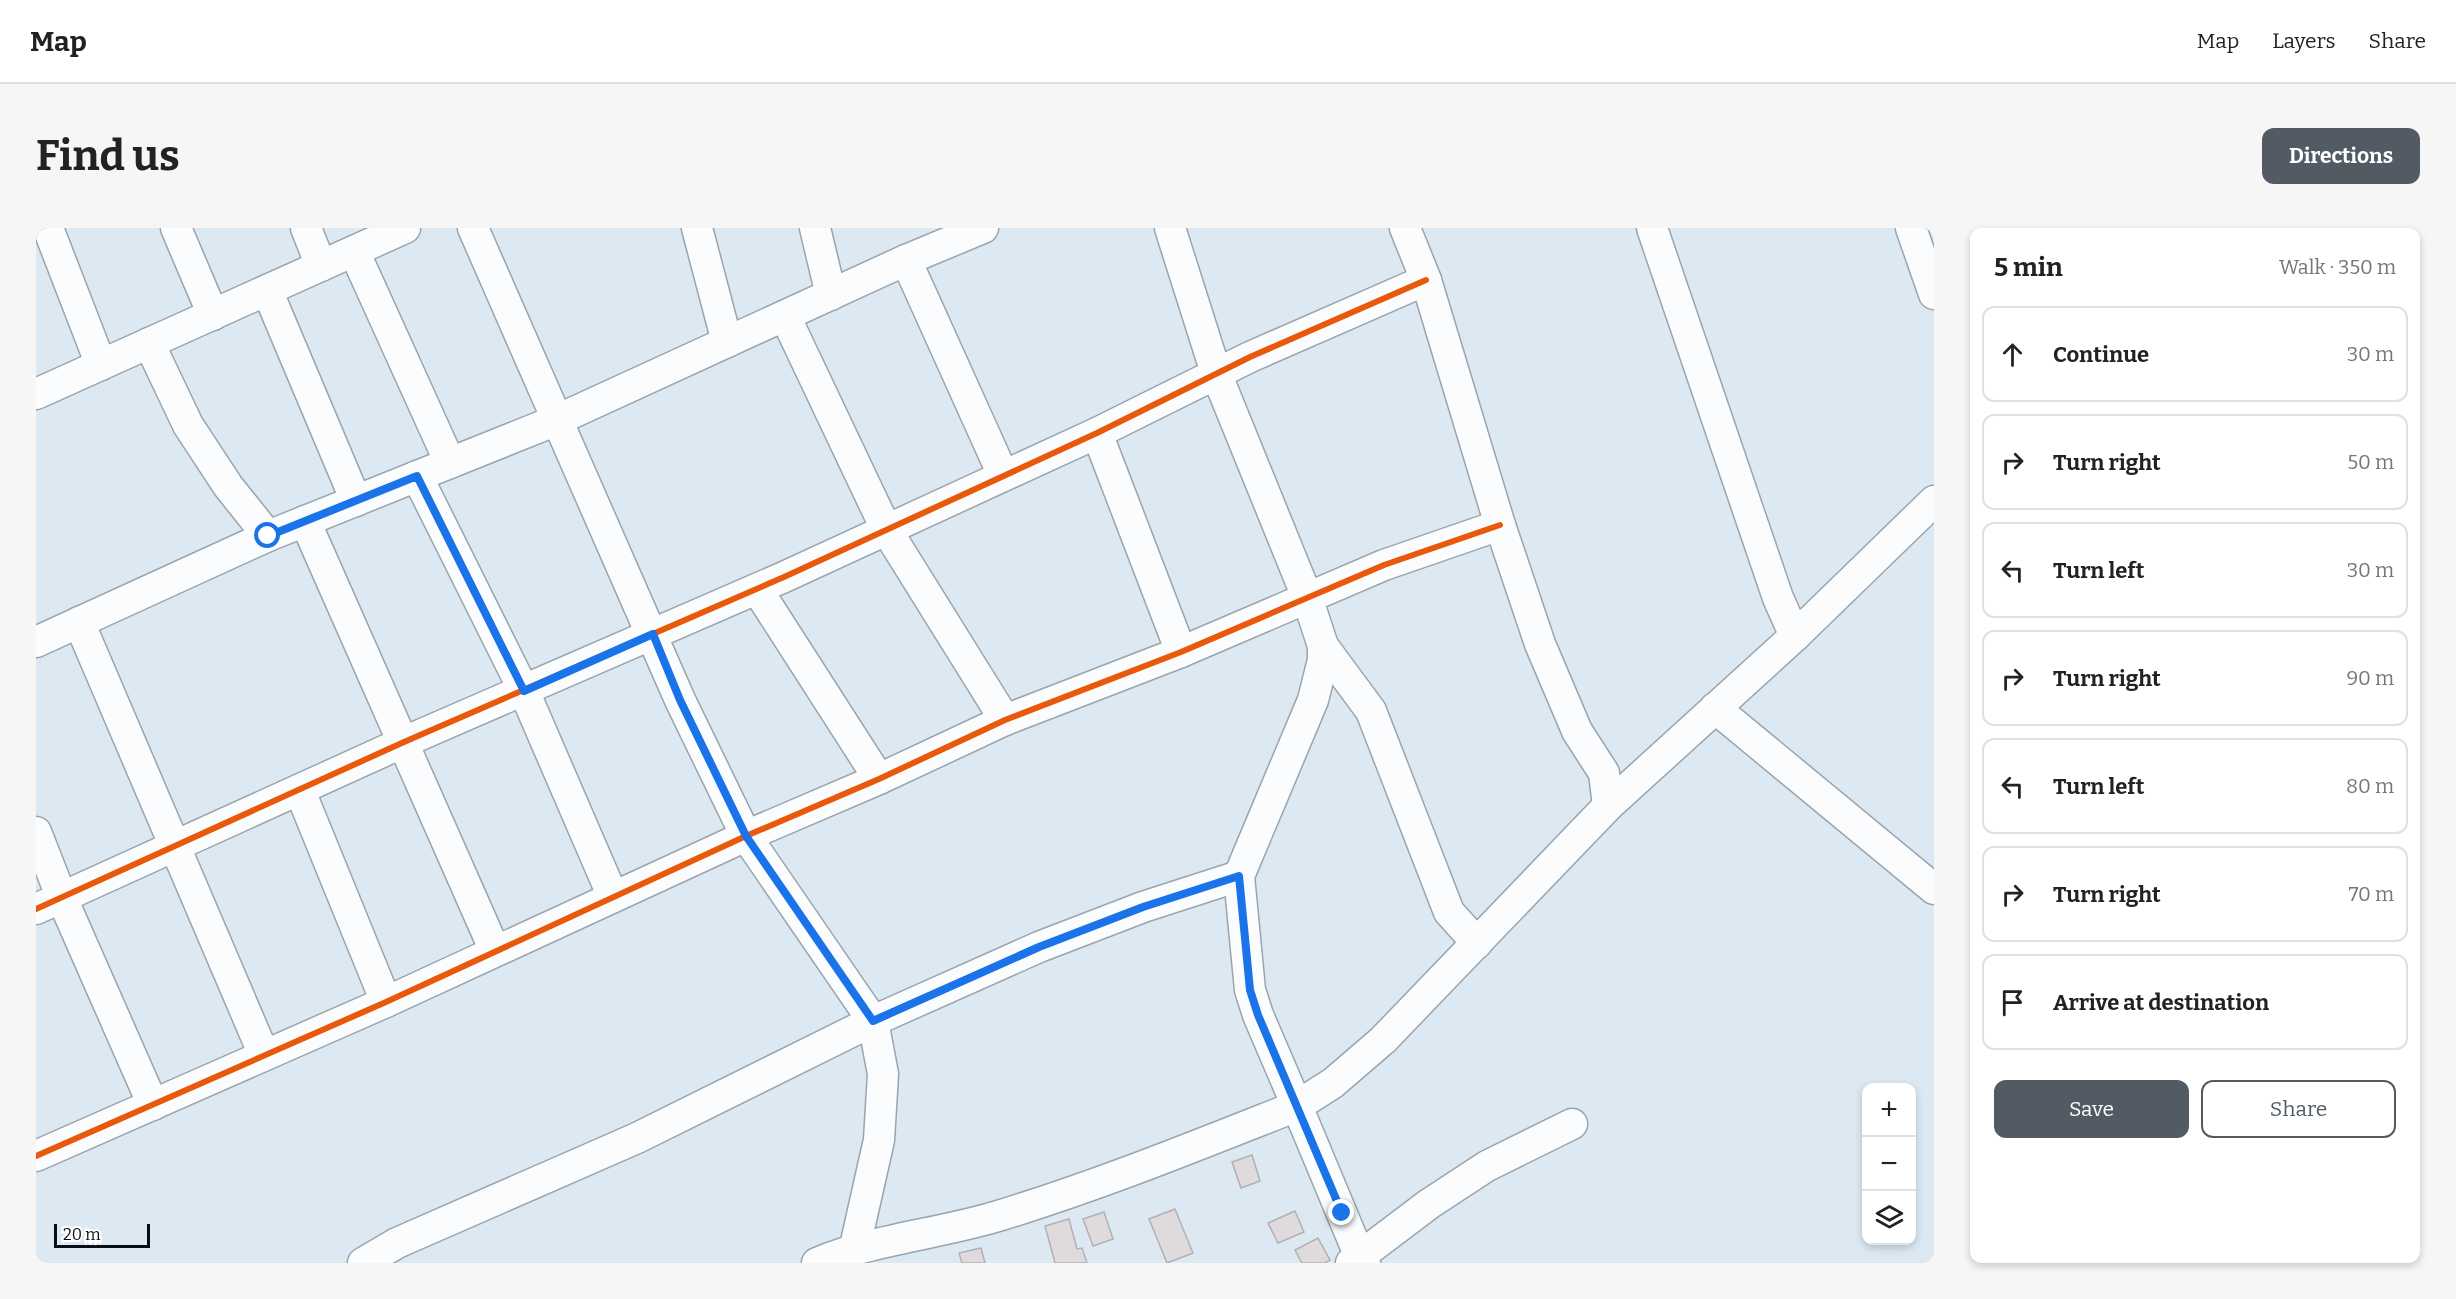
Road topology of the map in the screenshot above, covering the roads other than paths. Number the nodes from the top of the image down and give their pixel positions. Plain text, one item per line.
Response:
1 (48, 228) edge
2 (176, 228) edge
3 (306, 228) edge
4 (405, 228) edge
5 (473, 228) edge
6 (697, 228) edge
7 (815, 228) edge
8 (1170, 228) edge
9 (1405, 228) edge
10 (1652, 228) edge
11 (1911, 228) edge
12 (967, 231) edge
13 (354, 251) junction
14 (906, 260) junction
15 (321, 266) junction
16 (1426, 280) junction
17 (267, 290) junction
18 (1934, 294) edge
19 (831, 295) junction
20 (213, 315) junction
21 (785, 316) junction
22 (727, 342) junction
23 (149, 344) junction
24 (101, 365) junction
25 (1216, 373) junction
26 (36, 394) edge
27 (557, 420) junction
28 (1097, 433) junction
29 (450, 463) junction
30 (1003, 475) junction
31 (417, 476) junction
32 (356, 501) junction
33 (1934, 501) edge
34 (305, 521) junction
35 (1500, 525) junction
36 (886, 529) junction
37 (268, 536) junction
38 (757, 589) junction
39 (1307, 597) junction
40 (79, 622) junction
41 (653, 634) junction
42 (1795, 636) junction
43 (36, 642) edge
44 (1323, 646) junction
45 (1181, 652) junction
46 (524, 691) junction
47 (1715, 708) junction
48 (1005, 720) junction
49 (405, 742) junction
50 (1647, 768) junction
51 (1604, 773) junction
52 (879, 778) junction
53 (300, 791) junction
54 (1608, 806) junction
55 (36, 832) edge
56 (746, 836) junction
57 (175, 846) junction
58 (1239, 876) junction
59 (1934, 889) edge
60 (613, 897) junction
61 (48, 903) edge
62 (1477, 943) junction
63 (495, 951) junction
64 (386, 1002) junction
65 (873, 1021) junction
66 (264, 1055) junction
67 (153, 1105) junction
68 (1297, 1106) junction
69 (1572, 1124) dead end
70 (36, 1156) edge
71 (834, 1259) edge
72 (1359, 1261) edge
73 (363, 1263) edge

1 - 24 street
2 - 20 street
3 - 15 street
4 - 13 street
5 - 27 street
6 - 22 street
7 - 19 street
8 - 25 street
9 - 16 street
10 - 42 street
11 - 18 street
12 - 14 street
13 - 15 street
13 - 29 street
14 - 19 street
14 - 30 street
15 - 17 street
16 - 25 street
16 - 35 street
17 - 20 street
17 - 32 street
19 - 21 street
20 - 23 street
21 - 22 street
21 - 36 street
22 - 27 street
23 - 24 street
23 - 37 street
24 - 26 street
25 - 28 street
25 - 39 street
27 - 29 street
27 - 41 street
28 - 30 street
28 - 45 street
29 - 31 street
30 - 36 street
31 - 32 street
31 - 46 street
32 - 34 street
33 - 42 street
34 - 37 street
34 - 49 street
35 - 39 street
35 - 51 street
36 - 38 street
36 - 48 street
37 - 40 street
38 - 41 street
38 - 52 street
39 - 44 street
39 - 45 street
40 - 43 street
40 - 57 street
41 - 46 street
41 - 56 street
42 - 47 street
44 - 58 street
44 - 62 street
45 - 48 street
46 - 49 street
46 - 60 street
47 - 50 street
47 - 59 street
48 - 52 street
49 - 53 street
49 - 63 street
50 - 51 street
50 - 54 street
51 - 54 street
52 - 56 street
53 - 57 street
53 - 64 street
54 - 62 street
55 - 61 street
56 - 60 street
56 - 65 street
57 - 61 street
57 - 66 street
58 - 65 street
58 - 68 street
60 - 63 street
61 - 67 street
62 - 68 street
63 - 64 street
64 - 66 street
65 - 71 street
65 - 73 street
66 - 67 street
67 - 70 street
68 - 71 street
68 - 72 street
69 - 72 street

